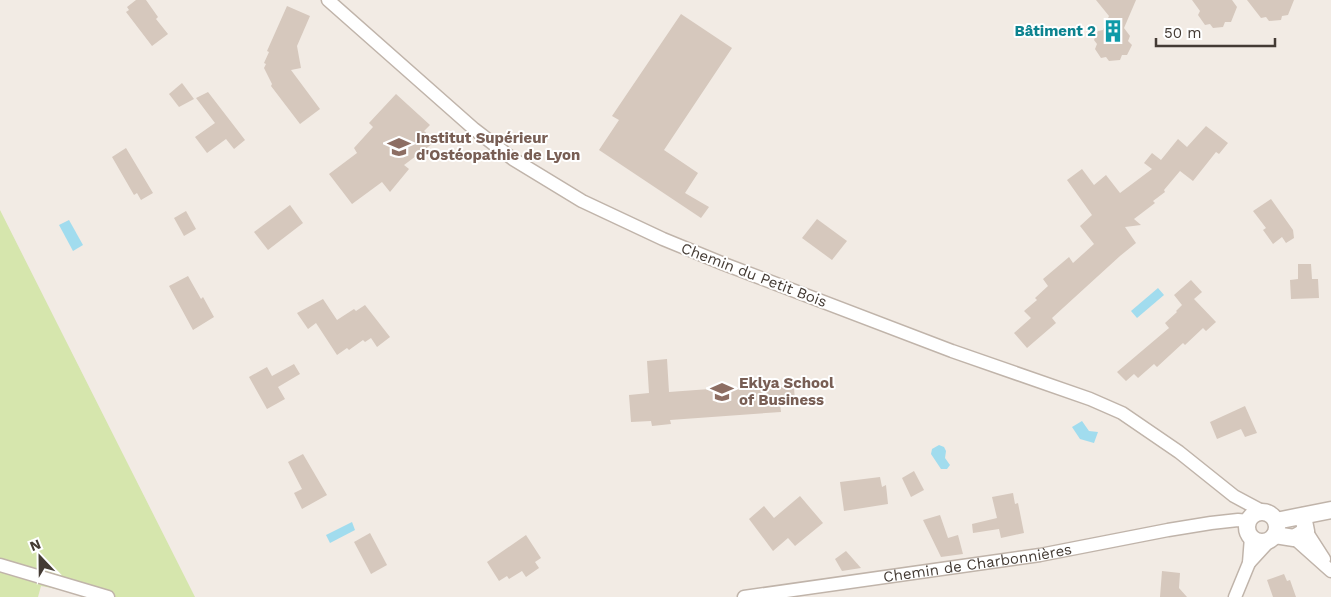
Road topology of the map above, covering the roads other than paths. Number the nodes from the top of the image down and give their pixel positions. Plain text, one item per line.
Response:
1 (328, 0) edge
2 (1331, 510) edge
3 (1331, 515) edge
4 (1260, 527) junction
5 (1301, 528) junction
6 (1249, 563) junction
7 (0, 565) edge
8 (1331, 570) edge
9 (108, 597) edge
10 (744, 597) edge
11 (1235, 597) edge

1 - 4 street, Chemin du Petit Bois
2 - 5 street, Chemin de Charbonnières
3 - 5 street, Chemin de Charbonnières
4 - 5 street, Chemin de Charbonnières
4 - 5 street, Chemin de Charbonnières
4 - 6 street
4 - 6 street
4 - 10 street, Chemin de Charbonnières
5 - 8 street
6 - 11 street
7 - 9 street

